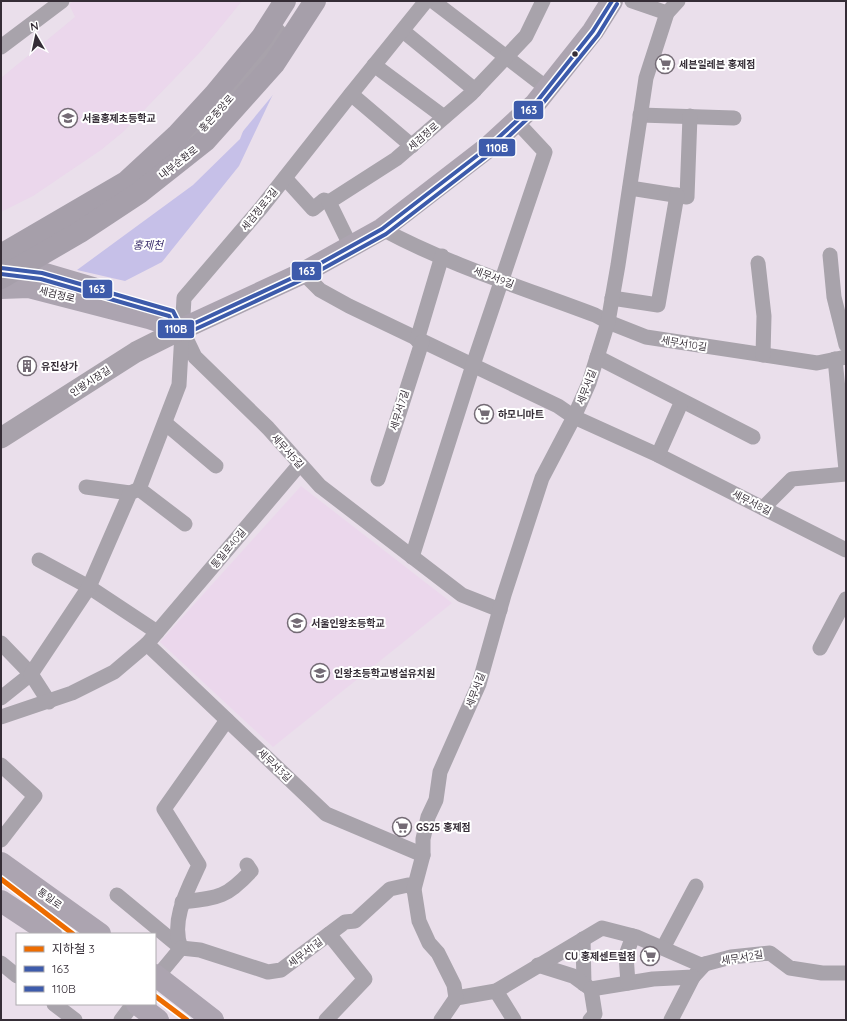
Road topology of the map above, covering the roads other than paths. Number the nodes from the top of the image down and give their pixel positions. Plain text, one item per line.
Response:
1 (62, 1) edge
2 (315, 1) edge
3 (426, 1) edge
4 (433, 1) edge
5 (543, 1) edge
6 (612, 1) edge
7 (632, 1) edge
8 (678, 1) edge
9 (279, 2) edge
10 (667, 13) junction
11 (403, 31) junction
12 (1, 47) edge
13 (506, 58) junction
14 (374, 65) junction
15 (548, 89) junction
16 (475, 90) junction
17 (351, 94) junction
18 (640, 115) junction
19 (690, 116) junction
20 (444, 117) junction
21 (734, 118) dead end
22 (517, 122) junction
23 (412, 146) junction
24 (285, 178) junction
25 (630, 188) junction
26 (677, 195) junction
27 (329, 202) junction
28 (382, 229) junction
29 (351, 247) junction
30 (1, 248) edge
31 (830, 255) dead end
32 (442, 256) junction
33 (758, 263) dead end
34 (4, 267) edge
35 (302, 273) junction
36 (36, 280) junction
37 (501, 280) junction
38 (1, 288) edge
39 (612, 298) junction
40 (608, 322) junction
41 (182, 329) junction
42 (420, 341) junction
43 (846, 345) edge
44 (763, 355) junction
45 (597, 357) junction
46 (841, 358) edge
47 (473, 365) junction
48 (682, 401) junction
49 (574, 417) junction
50 (165, 423) junction
51 (752, 437) dead end
52 (1, 438) edge
53 (658, 455) junction
54 (300, 464) junction
55 (216, 466) dead end
56 (846, 470) edge
57 (846, 474) edge
58 (378, 479) dead end
59 (86, 487) dead end
60 (134, 491) junction
61 (763, 508) junction
62 (185, 524) dead end
63 (846, 550) edge
64 (412, 557) junction
65 (39, 560) dead end
66 (89, 587) junction
67 (846, 599) edge
68 (500, 610) junction
69 (157, 632) junction
70 (1, 642) edge
71 (147, 644) junction
72 (820, 648) dead end
73 (31, 674) junction
74 (1, 698) edge
75 (49, 702) junction
76 (1, 717) edge
77 (227, 720) junction
78 (1, 765) edge
79 (1, 840) edge
80 (423, 855) junction
81 (1, 863) edge
82 (247, 865) dead end
83 (696, 886) dead end
84 (414, 889) junction
85 (117, 895) dead end
86 (1, 901) edge
87 (182, 902) junction
88 (49, 933) edge
89 (99, 933) edge
90 (329, 934) junction
91 (634, 936) junction
92 (583, 939) junction
93 (181, 948) junction
94 (663, 948) junction
95 (1, 963) edge
96 (704, 964) junction
97 (538, 965) junction
98 (846, 973) edge
99 (16, 975) edge
100 (156, 976) edge
101 (693, 977) junction
102 (628, 983) junction
103 (588, 986) junction
104 (496, 991) junction
105 (456, 998) junction
106 (55, 1005) edge
107 (132, 1005) edge
108 (138, 1005) edge
109 (75, 1020) edge
110 (121, 1020) edge
111 (158, 1020) edge
112 (213, 1020) edge
113 (326, 1020) edge
114 (441, 1020) edge
115 (514, 1020) edge
116 (590, 1020) edge
117 (671, 1020) edge

1 - 12 street
2 - 34 highway, 내부순환로, bridge
3 - 11 street, 세검정로3길
4 - 13 street
5 - 13 street, 세검정로
6 - 15 main road
7 - 10 street
8 - 10 street
9 - 30 street, 홍은중앙로
9 - 34 highway, 내부순환로
10 - 18 street, 세무서길
11 - 14 street, 세검정로3길
11 - 16 street
13 - 15 street
13 - 16 street, 세검정로
14 - 17 street, 세검정로3길
14 - 20 street
15 - 22 main road
16 - 20 street, 세검정로
17 - 23 street
17 - 24 street, 세검정로3길
18 - 19 street
18 - 25 street, 세무서길
19 - 21 street
19 - 26 street
20 - 23 street, 세검정로
22 - 28 main road
22 - 37 street
23 - 27 street, 세검정로
24 - 27 street, 세검정로
24 - 41 street, 세검정로3길
25 - 26 street
25 - 39 street, 세무서길
26 - 39 street
27 - 29 street
28 - 29 main road
28 - 32 street, 세무서9길
29 - 35 main road
31 - 43 street
32 - 37 street, 세무서9길
32 - 42 street, 세무서7길
33 - 44 street
34 - 36 main road, 세검정로
35 - 41 main road
35 - 42 street
36 - 38 main road, 세검정로
36 - 41 main road, 세검정로
37 - 40 street, 세무서9길
37 - 47 street
39 - 40 street, 세무서길
40 - 44 street, 세무서10길
40 - 45 street, 세무서길
41 - 50 street, 세검정로3길
41 - 52 street, 인왕시장길
41 - 54 street, 세무서5길
42 - 47 street
42 - 58 street, 세무서7길
44 - 46 street, 세무서10길
45 - 48 street, 세무서길
45 - 49 street, 세무서길
46 - 56 street, 세무서10길
47 - 49 street
47 - 64 street
48 - 51 street, 세무서길
48 - 53 street
49 - 53 street, 세무서8길
49 - 68 street, 세무서길
50 - 55 street
50 - 60 street, 세검정로3길
53 - 61 street, 세무서8길
54 - 64 street, 세무서5길
54 - 69 street, 통일로40길
57 - 61 street
59 - 60 street
60 - 62 street
60 - 66 street, 세검정로3길
61 - 63 street, 세무서8길
64 - 68 street, 세무서5길
65 - 66 street
66 - 69 street
66 - 73 street, 세검정로3길
67 - 72 street
68 - 80 street, 세무서길
69 - 71 street, 통일로40길
70 - 73 street
71 - 75 street, 통일로40길
71 - 77 street, 세무서3길
73 - 74 street
73 - 75 street
75 - 76 street, 통일로40길
77 - 80 street, 세무서3길
77 - 87 street
78 - 79 street
80 - 84 street, 세무서길
81 - 89 main road, 통일로
82 - 87 street
83 - 94 street
84 - 90 street, 세무서1길
84 - 105 street, 세무서길
85 - 93 street
86 - 88 main road
87 - 93 street
90 - 93 street, 세무서1길
90 - 113 street
91 - 92 street
91 - 94 street
91 - 102 street
92 - 97 street
92 - 103 street
93 - 100 street
94 - 96 street
95 - 99 street
96 - 98 street, 세무서2길
96 - 101 street
97 - 103 street
97 - 104 street
100 - 112 main road
101 - 102 street
101 - 117 street
102 - 103 street
103 - 116 street
104 - 105 street
104 - 115 street
105 - 114 street
106 - 109 street
107 - 110 street
108 - 111 main road

